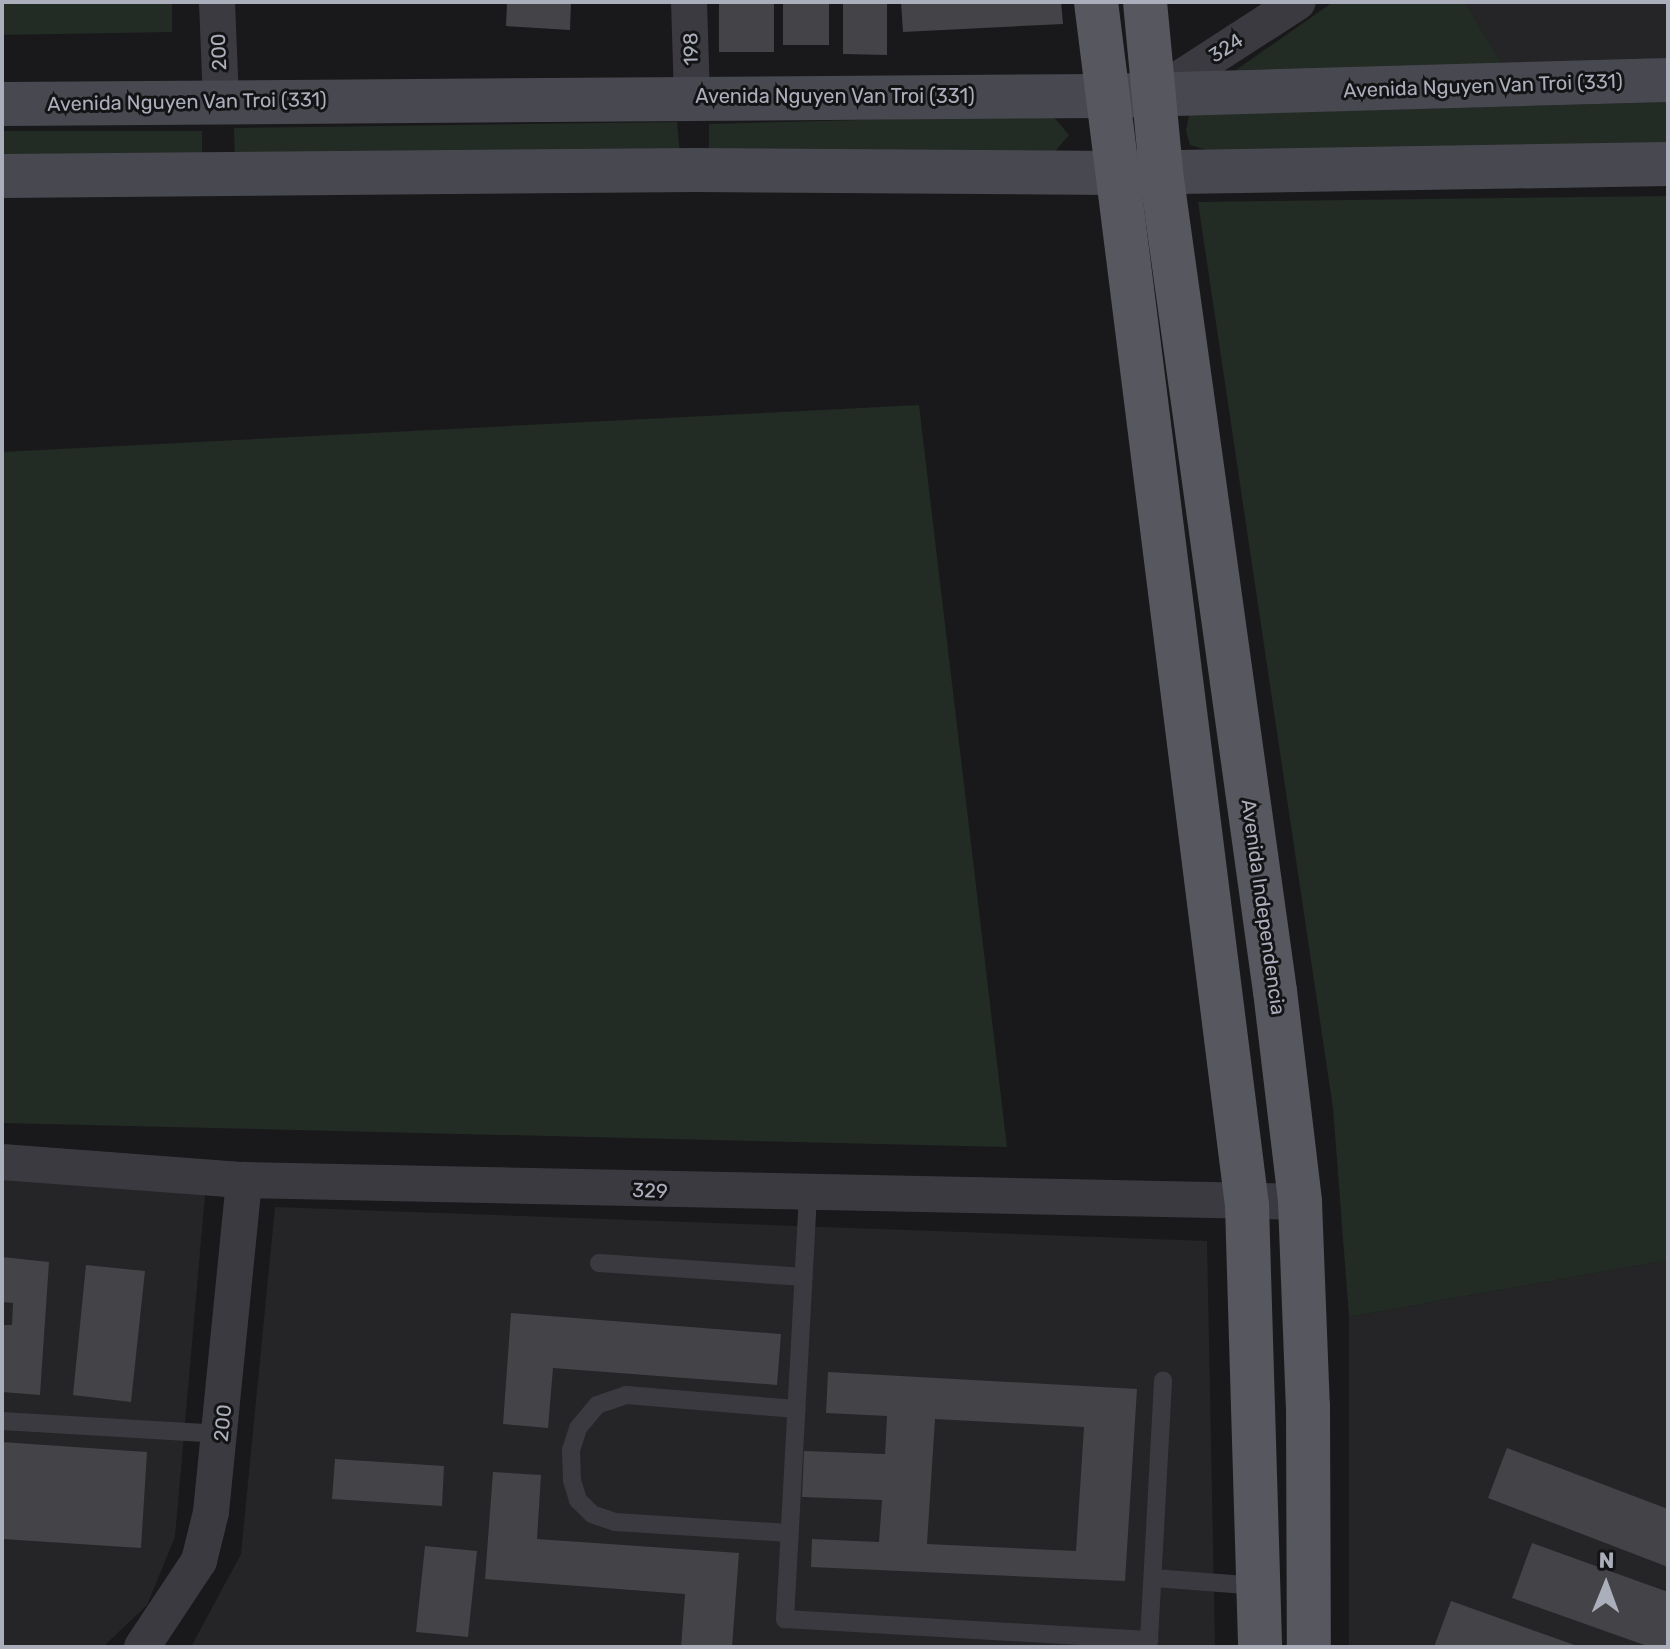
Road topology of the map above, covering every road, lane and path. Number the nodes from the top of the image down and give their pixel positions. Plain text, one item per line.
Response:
1 (217, 2) edge
2 (689, 2) edge
3 (1096, 2) edge
4 (1145, 2) edge
5 (1298, 2) edge
6 (1668, 80) edge
7 (1154, 95) junction
8 (692, 96) junction
9 (1106, 96) junction
10 (221, 102) junction
11 (2, 104) edge
12 (1668, 164) edge
13 (1161, 172) junction
14 (1116, 173) junction
15 (2, 176) edge
16 (2, 1162) edge
17 (244, 1180) junction
18 (808, 1195) junction
19 (1300, 1202) junction
20 (1247, 1205) junction
21 (599, 1263) dead end
22 (804, 1277) junction
23 (1163, 1380) dead end
24 (796, 1409) junction
25 (2, 1421) edge
26 (222, 1434) junction
27 (789, 1533) junction
28 (1154, 1578) junction
29 (1259, 1586) junction
30 (142, 1647) edge
31 (1260, 1647) edge
32 (1309, 1647) edge

1 - 10 street, 200
2 - 8 street, 198
3 - 9 main road
4 - 7 main road, Avenida Independencia
5 - 7 street, 324
6 - 7 main road, Avenida Nguyen Van Troi (331)
7 - 9 main road, Avenida Nguyen Van Troi (331)
7 - 13 main road, Avenida Independencia
8 - 9 main road, Avenida Nguyen Van Troi (331)
8 - 10 main road, Avenida Nguyen Van Troi (331)
9 - 14 main road
10 - 11 main road, Avenida Nguyen Van Troi (331)
12 - 13 main road
13 - 14 main road
13 - 19 main road, Avenida Independencia
14 - 15 main road
14 - 20 main road
16 - 17 street, 329
17 - 18 street, 329
17 - 26 street, 200
18 - 20 street, 329
18 - 22 lane
19 - 20 street, 329
19 - 32 main road, Avenida Independencia
20 - 29 main road
21 - 22 lane
22 - 24 lane
23 - 28 lane
24 - 27 lane
24 - 27 lane
25 - 26 lane
26 - 30 street, 200
27 - 28 lane
28 - 29 lane
29 - 31 main road

